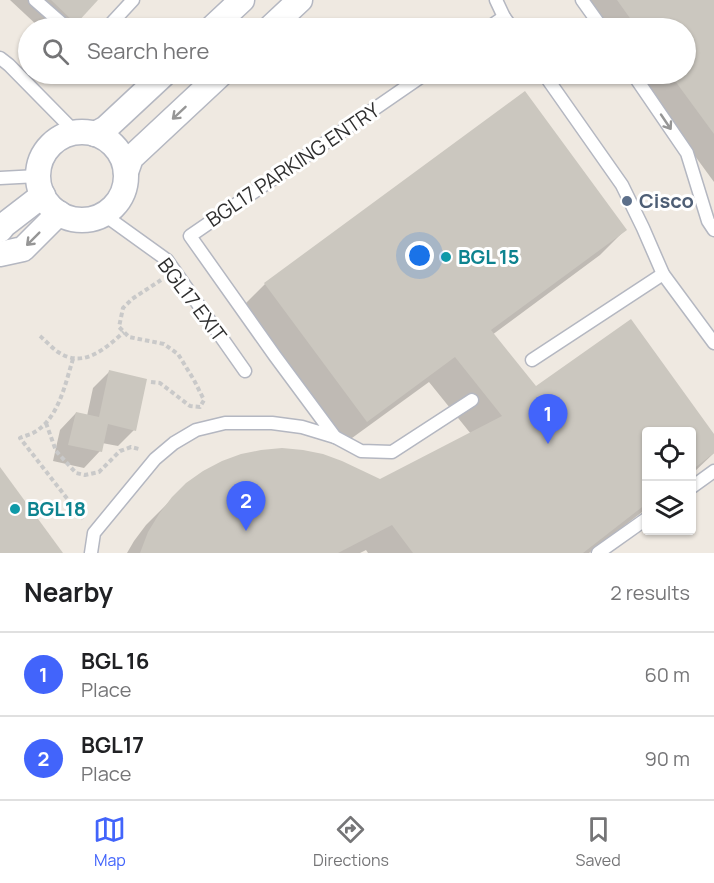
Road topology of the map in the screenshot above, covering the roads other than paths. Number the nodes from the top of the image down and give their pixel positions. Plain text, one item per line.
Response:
1 (35, 0) edge
2 (133, 0) edge
3 (242, 0) edge
4 (300, 0) edge
5 (496, 0) edge
6 (582, 0) edge
7 (504, 17) edge
8 (56, 18) edge
9 (116, 18) edge
10 (223, 18) edge
11 (281, 18) edge
12 (595, 18) edge
13 (0, 58) edge
14 (18, 73) edge
15 (30, 84) edge
16 (147, 84) edge
17 (210, 84) edge
18 (410, 84) edge
19 (551, 84) edge
20 (640, 84) edge
21 (85, 133) junction
22 (126, 172) junction
23 (0, 178) edge
24 (47, 195) junction
25 (103, 214) junction
26 (712, 222) edge
27 (0, 230) edge
28 (0, 254) edge
29 (663, 274) junction
30 (714, 343) edge
31 (532, 360) dead end
32 (245, 371) dead end
33 (472, 400) dead end
34 (335, 437) junction
35 (714, 471) edge
36 (696, 484) edge
37 (642, 522) edge
38 (91, 553) edge
39 (598, 553) edge

1 - 8 lane
2 - 9 lane
3 - 10 street
4 - 11 street
5 - 7 lane
6 - 12 lane
13 - 14 lane
15 - 21 lane
16 - 21 street
17 -> 22 street
18 - 34 lane, BGL17 PARKING ENTRY
19 - 29 lane
20 -> 26 lane
21 - 22 street
21 - 24 street
22 - 25 street
23 - 24 lane
24 - 25 street
24 - 27 street
24 -> 28 street
25 - 32 lane, BGL17 EXIT
29 - 30 lane
29 - 31 lane
33 - 34 lane
34 - 38 lane
35 - 36 lane
37 - 39 lane

